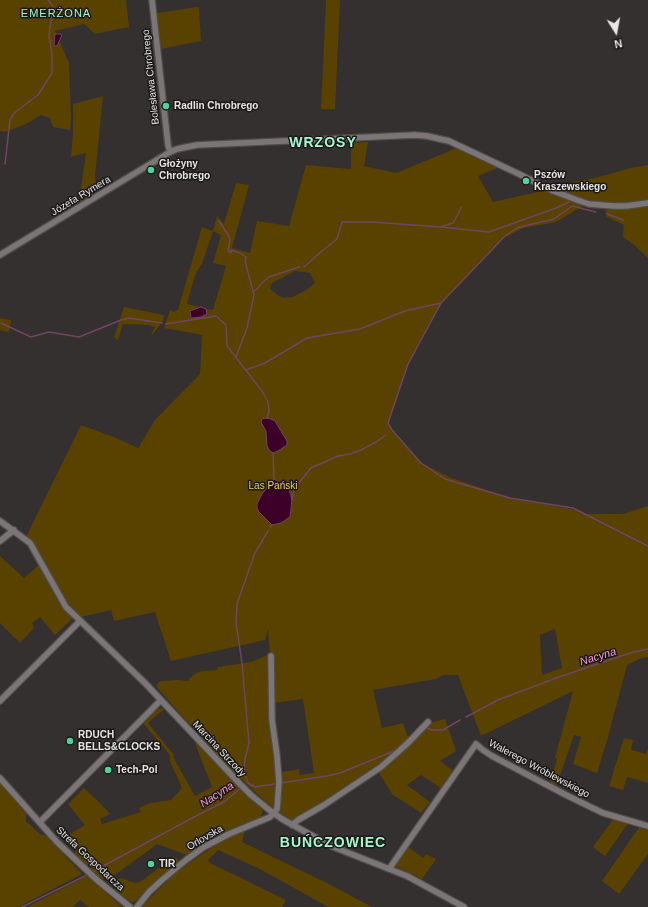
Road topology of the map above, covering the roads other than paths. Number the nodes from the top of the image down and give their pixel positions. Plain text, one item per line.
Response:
1 (152, 0) edge
2 (170, 152) junction
3 (648, 203) edge
4 (0, 255) edge
5 (0, 521) edge
6 (16, 532) junction
7 (0, 541) edge
8 (80, 621) junction
9 (271, 656) dead end
10 (161, 700) junction
11 (0, 701) edge
12 (428, 722) dead end
13 (0, 778) edge
14 (274, 813) junction
15 (40, 822) junction
16 (292, 825) junction
17 (648, 826) edge
18 (389, 869) junction
19 (130, 907) edge
20 (137, 907) edge
21 (464, 907) edge

1 - 2 street, Bolesława Chrobrego
2 - 3 street, Józefa Rymera
2 - 4 street, Józefa Rymera
5 - 6 street, Marcina Strzody
6 - 7 street
6 - 8 street, Marcina Strzody
8 - 10 street, Marcina Strzody
8 - 11 street
9 - 14 street
10 - 14 street, Marcina Strzody
10 - 15 street
12 - 16 street
13 - 15 street, Strefa Gospodarcza
14 - 16 street, Marcina Strzody
14 - 20 street, Orlovska
15 - 19 street, Strefa Gospodarcza
16 - 18 street, Marcina Strzody
17 - 18 street, Walerego Wróblewskiego
18 - 21 street, Marcina Strzody

